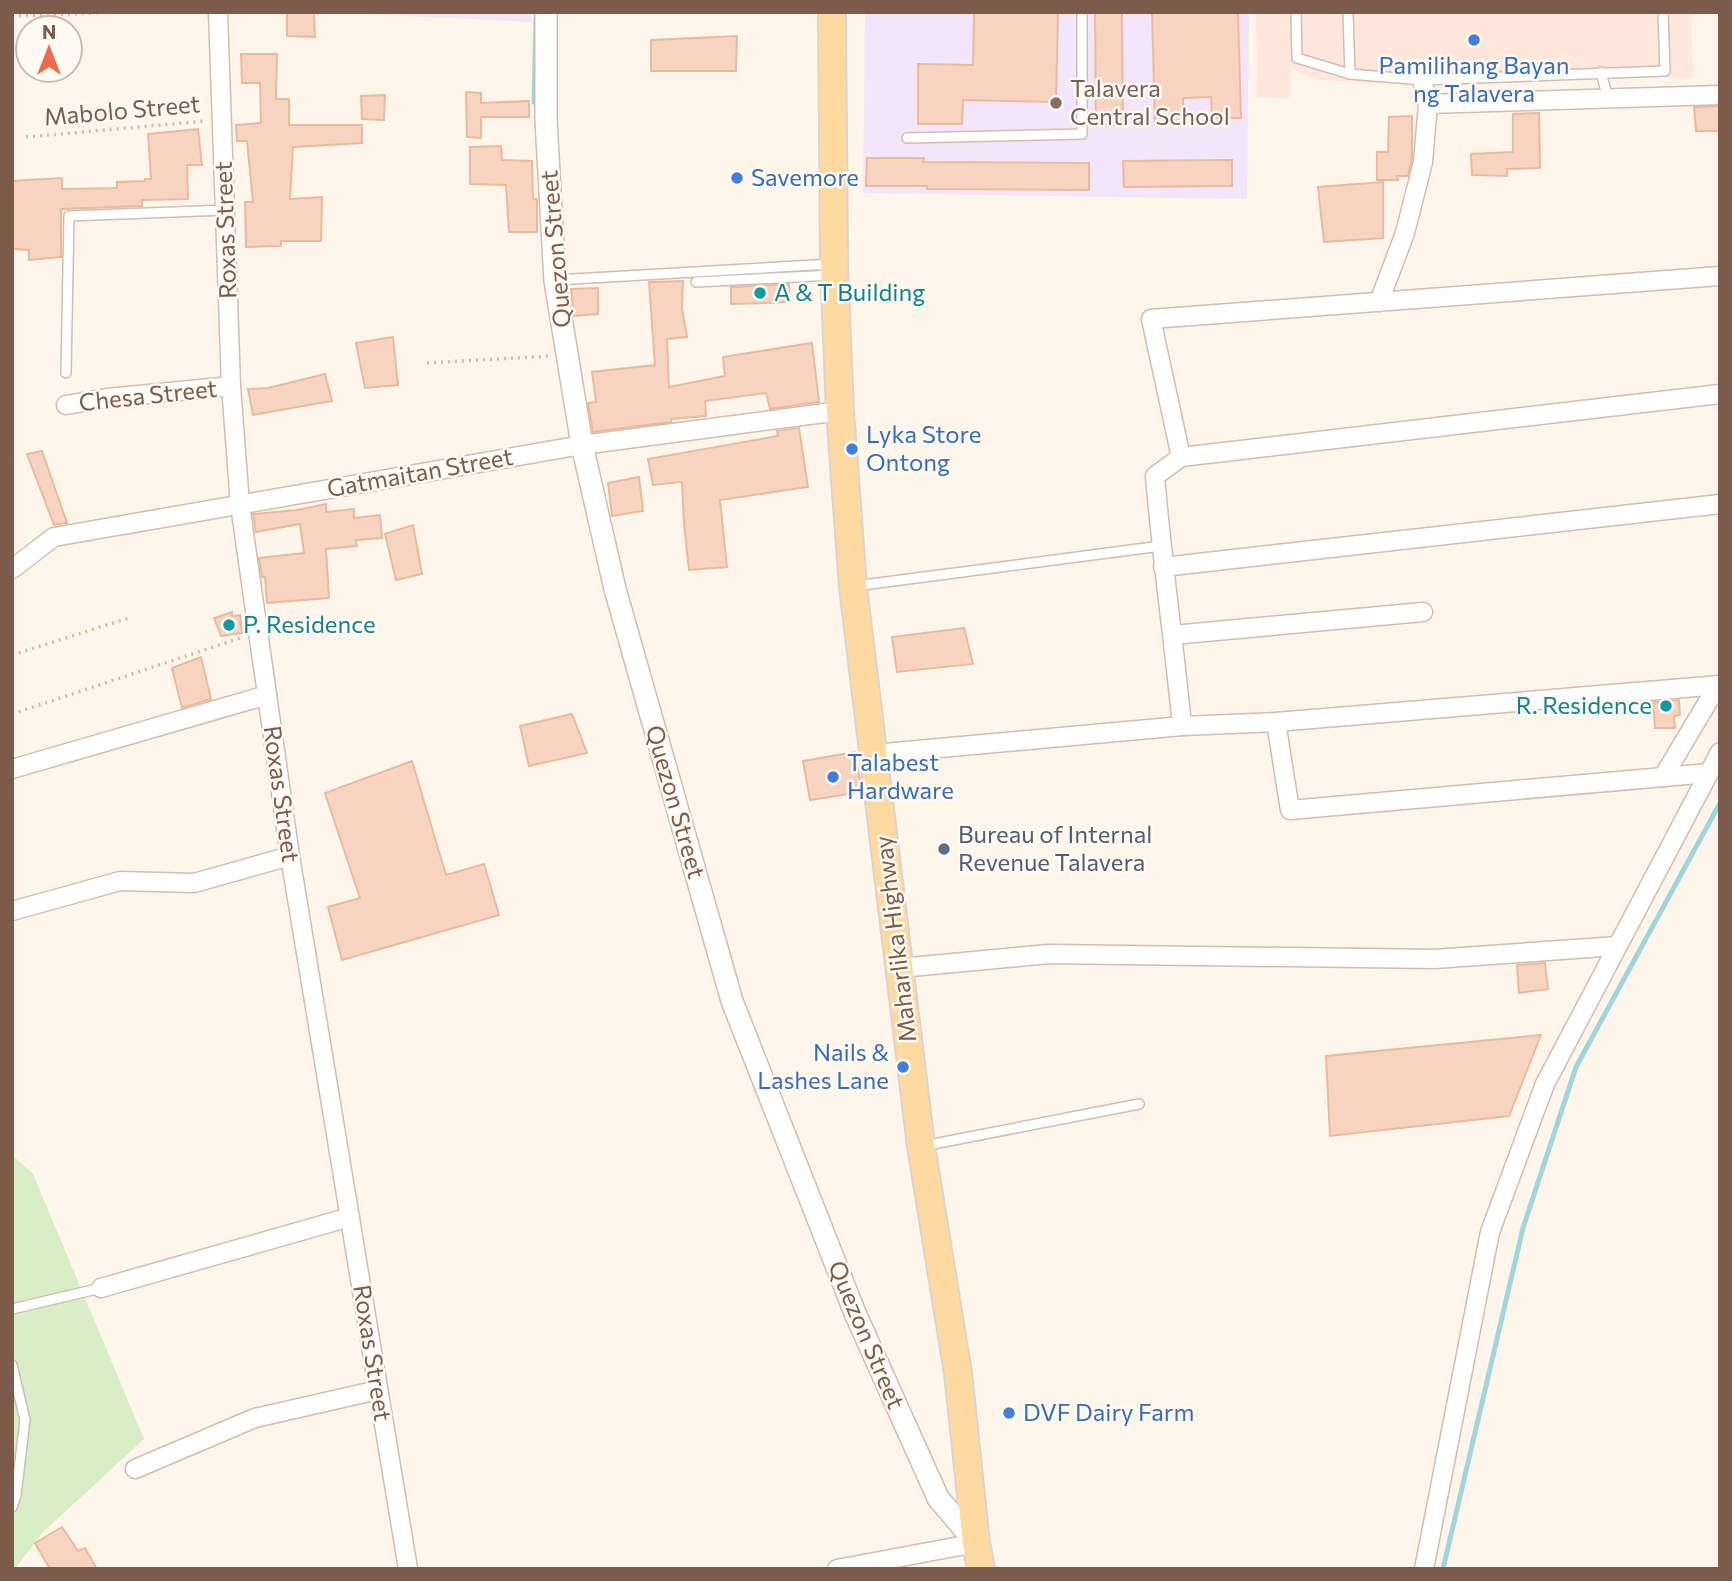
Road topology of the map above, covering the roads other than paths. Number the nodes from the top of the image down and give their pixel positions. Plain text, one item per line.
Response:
1 (218, 12) edge
2 (546, 12) edge
3 (832, 12) edge
4 (1082, 12) edge
5 (1296, 12) edge
6 (1348, 12) edge
7 (1663, 12) edge
8 (1601, 72) junction
9 (1350, 74) junction
10 (1422, 80) junction
11 (1720, 95) edge
12 (1608, 99) junction
13 (1428, 104) junction
14 (907, 138) dead end
15 (226, 210) junction
16 (834, 270) junction
17 (1720, 276) edge
18 (555, 281) junction
19 (696, 282) dead end
20 (1379, 302) junction
21 (66, 373) dead end
22 (232, 386) junction
23 (1720, 394) edge
24 (65, 405) dead end
25 (840, 411) junction
26 (582, 445) junction
27 (1181, 457) junction
28 (1720, 504) edge
29 (240, 505) junction
30 (1161, 545) junction
31 (1163, 567) junction
32 (12, 569) edge
33 (853, 586) junction
34 (1423, 612) dead end
35 (1173, 635) junction
36 (1719, 685) edge
37 (267, 695) junction
38 (1276, 722) junction
39 (1182, 726) junction
40 (1720, 752) edge
41 (874, 754) junction
42 (12, 769) edge
43 (1709, 773) junction
44 (1664, 777) junction
45 (290, 856) junction
46 (12, 911) edge
47 (1617, 946) junction
48 (900, 968) junction
49 (1139, 1104) dead end
50 (922, 1146) junction
51 (350, 1217) junction
52 (101, 1287) joint
53 (12, 1309) edge
54 (12, 1365) edge
55 (378, 1390) junction
56 (135, 1469) dead end
57 (12, 1507) edge
58 (979, 1556) edge
59 (408, 1569) edge
60 (837, 1569) edge
61 (1424, 1569) edge

1 - 15 street, Roxas Street
2 - 18 street, Quezon Street
3 - 16 main road, Maharlika Highway
4 - 14 lane
5 - 9 lane
6 - 9 lane
7 - 8 lane
8 - 10 lane
8 - 12 lane
9 - 10 lane
10 - 13 street
11 - 12 street
12 - 13 street
13 - 20 street
15 - 21 lane
15 - 22 street, Roxas Street
16 - 18 lane
16 - 19 lane
16 - 25 main road, Maharlika Highway
17 - 20 street
18 - 26 street, Quezon Street
20 - 27 street
22 - 24 street, Chesa Street
22 - 29 street, Roxas Street
23 - 27 street
25 - 26 street, Gatmaitan Street
25 - 33 main road, Maharlika Highway
26 - 29 street, Gatmaitan Street
26 - 58 street, Quezon Street
27 - 30 street
28 - 31 street
29 - 32 street, Gatmaitan Street
29 - 37 street, Roxas Street
30 - 31 street
30 - 33 lane
31 - 35 street
33 - 41 main road, Maharlika Highway
34 - 35 street
35 - 39 street
36 - 38 street
36 - 44 street
37 - 42 street
37 - 45 street, Roxas Street
38 - 39 street
38 - 44 street
39 - 41 street
40 - 43 street
41 - 48 main road, Maharlika Highway
43 - 44 street
43 - 47 street
45 - 46 street
45 - 51 street, Roxas Street
47 - 48 street
47 - 61 street
48 - 50 main road, Maharlika Highway
49 - 50 lane
50 - 58 main road, Maharlika Highway
51 - 52 street
51 - 55 street, Roxas Street
52 - 53 lane
54 - 57 lane
55 - 56 street
55 - 59 street, Roxas Street
58 - 60 street

